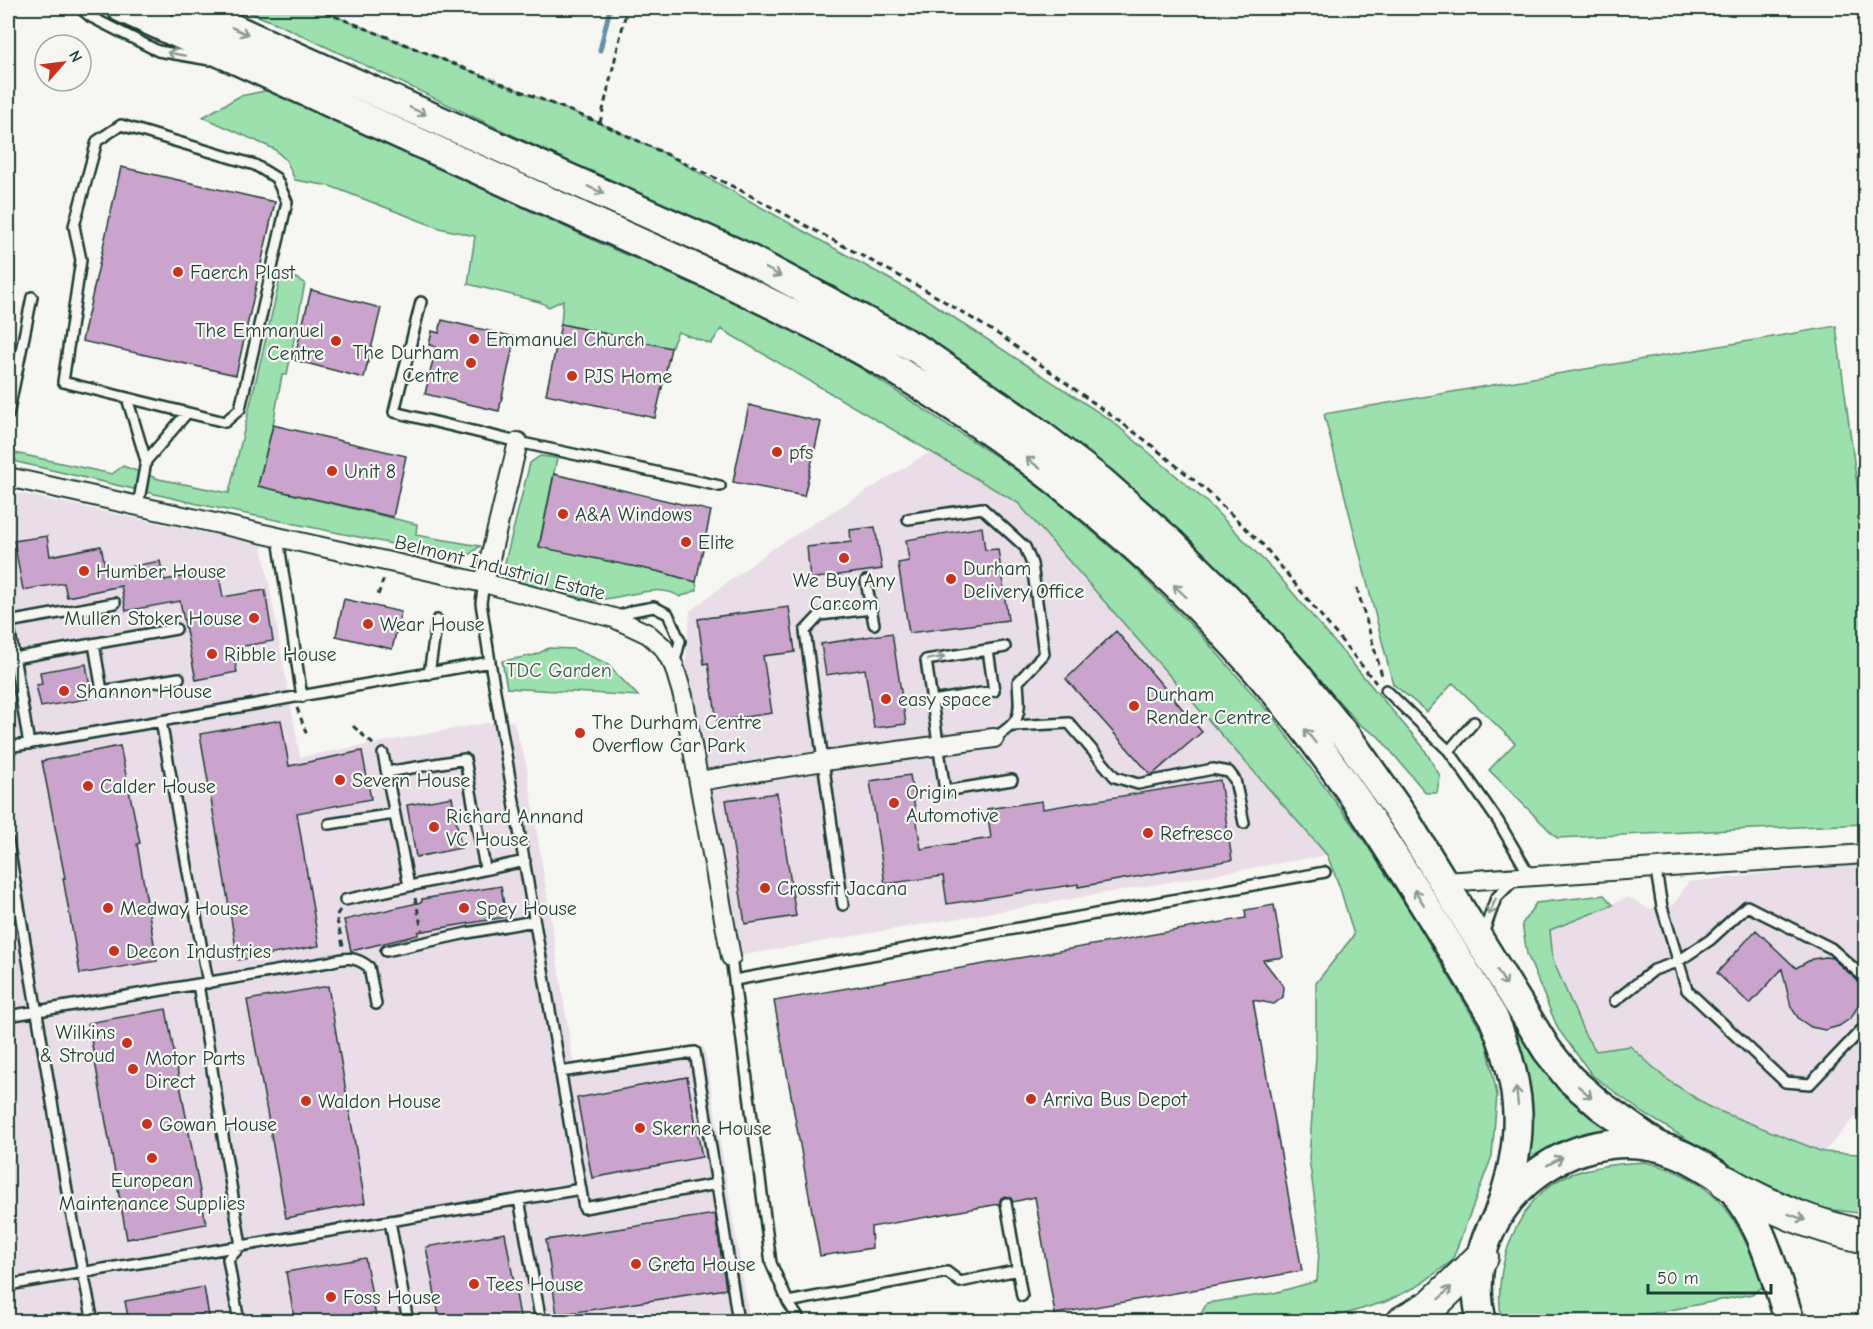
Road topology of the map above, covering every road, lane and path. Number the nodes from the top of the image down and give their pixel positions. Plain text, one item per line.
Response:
1 (80, 8) edge
2 (122, 8) edge
3 (187, 8) edge
4 (315, 8) edge
5 (627, 8) edge
6 (254, 68) junction
7 (600, 123) junction
8 (32, 297) dead end
9 (421, 302) dead end
10 (127, 398) junction
11 (187, 413) junction
12 (8, 415) edge
13 (518, 442) junction
14 (146, 461) junction
15 (9, 480) edge
16 (720, 486) dead end
17 (138, 507) junction
18 (908, 519) dead end
19 (278, 538) junction
20 (866, 581) dead end
21 (484, 583) junction
22 (1357, 588) dead end
23 (115, 603) dead end
24 (871, 609) junction
25 (614, 618) junction
26 (437, 620) dead end
27 (8, 621) edge
28 (874, 624) dead end
29 (176, 629) dead end
30 (94, 644) junction
31 (1005, 647) dead end
32 (988, 650) junction
33 (14, 657) junction
34 (490, 662) junction
35 (674, 666) junction
36 (429, 674) junction
37 (179, 678) dead end
38 (1386, 690) junction
39 (298, 697) junction
40 (932, 701) junction
41 (161, 722) junction
42 (1474, 722) dead end
43 (353, 726) dead end
44 (1013, 726) junction
45 (307, 735) dead end
46 (994, 738) joint
47 (29, 744) junction
48 (938, 746) junction
49 (8, 747) edge
50 (1449, 751) junction
51 (383, 754) joint
52 (824, 761) junction
53 (387, 772) junction
54 (1012, 780) dead end
55 (699, 782) junction
56 (394, 814) junction
57 (1244, 823) dead end
58 (329, 824) dead end
59 (8, 841) edge
60 (1866, 854) edge
61 (525, 861) junction
62 (485, 868) junction
63 (1656, 870) junction
64 (1324, 872) dead end
65 (1523, 878) junction
66 (1445, 882) junction
67 (409, 886) junction
68 (424, 896) dead end
69 (347, 900) joint
70 (843, 905) dead end
71 (534, 921) junction
72 (1480, 942) junction
73 (425, 943) junction
74 (386, 951) dead end
75 (345, 957) junction
76 (731, 957) joint
77 (1677, 962) junction
78 (1461, 965) junction
79 (1866, 979) edge
80 (735, 980) junction
81 (203, 983) junction
82 (1615, 1001) dead end
83 (376, 1004) dead end
84 (36, 1011) junction
85 (8, 1016) edge
86 (1866, 1025) edge
87 (560, 1072) junction
88 (1659, 1147) junction
89 (1726, 1182) junction
90 (717, 1184) junction
91 (581, 1189) junction
92 (519, 1199) junction
93 (1006, 1203) dead end
94 (1498, 1215) junction
95 (390, 1221) junction
96 (1866, 1237) edge
97 (241, 1246) junction
98 (1482, 1257) junction
99 (1018, 1270) junction
100 (82, 1273) junction
101 (8, 1285) edge
102 (1022, 1296) dead end
103 (788, 1302) junction
104 (93, 1322) edge
105 (239, 1322) edge
106 (408, 1322) edge
107 (541, 1322) edge
108 (738, 1322) edge
109 (801, 1322) edge
110 (1403, 1322) edge
111 (1482, 1322) edge
112 (1790, 1322) edge

6 -> 1 lane
2 - 6 highway
3 -> 66 highway
4 - 7 path
5 - 7 path
78 -> 6 highway
7 - 38 path
8 - 12 lane
9 - 13 lane
10 - 11 lane
10 - 11 lane
10 - 14 lane
11 - 14 lane
13 - 16 lane
13 - 21 street
14 - 17 lane
15 - 17 street, Belmont Industrial Estate
17 - 19 street, Belmont Industrial Estate
18 - 44 lane
19 - 21 street, Belmont Industrial Estate
19 - 39 lane
20 - 24 lane
21 - 25 street, Belmont Industrial Estate
21 - 34 lane
22 - 38 path
23 - 27 lane
24 - 28 lane
24 - 52 lane
25 - 35 street, Belmont Industrial Estate
25 - 35 lane
26 - 36 lane
27 - 33 lane
29 - 30 lane
30 - 33 lane
30 - 37 lane
31 - 32 lane
40 -> 32 lane
32 - 40 lane
33 - 47 lane
34 - 36 lane
34 - 61 lane
35 - 55 street, Belmont Industrial Estate
36 - 39 lane
38 - 50 lane
39 - 41 lane
39 - 45 path
40 - 48 lane
41 - 47 lane
41 - 81 lane
42 - 50 lane
43 - 51 path
44 - 46 lane
44 - 57 lane
46 - 48 street
47 - 49 lane
48 - 52 street
48 - 54 lane
50 - 65 lane
51 - 53 lane
52 - 55 street
52 - 70 lane
53 - 56 lane
53 - 62 lane
55 - 76 street, Belmont Industrial Estate
56 - 58 lane
56 - 67 lane
59 - 84 lane
60 - 63 street
61 - 62 lane
61 - 71 lane
62 - 67 lane
63 - 65 street
63 - 77 lane
64 - 80 lane
65 - 66 street
65 -> 72 lane
66 - 72 highway
66 - 78 street
67 - 69 lane
68 - 73 path
69 - 75 path
71 - 73 lane
71 - 87 lane
72 -> 88 highway
73 - 74 lane
75 - 81 lane
75 - 83 lane
76 - 80 lane
77 - 79 lane
77 - 82 lane
77 - 86 lane
94 -> 78 highway
80 - 103 lane
81 - 84 lane
81 - 97 lane
84 - 85 lane
84 - 100 lane
87 - 90 lane
87 - 91 lane
88 - 89 highway
94 -> 88 highway
89 -> 96 highway
89 - 112 highway
90 - 91 lane
90 - 108 lane
91 - 92 lane
92 - 95 lane
92 - 107 lane
93 - 99 lane
94 - 98 highway
95 - 97 lane
95 - 106 lane
97 - 100 lane
97 - 105 lane
110 -> 98 highway
98 - 111 highway
99 - 102 lane
99 - 103 lane
100 - 101 lane
100 - 104 lane
103 - 109 lane

